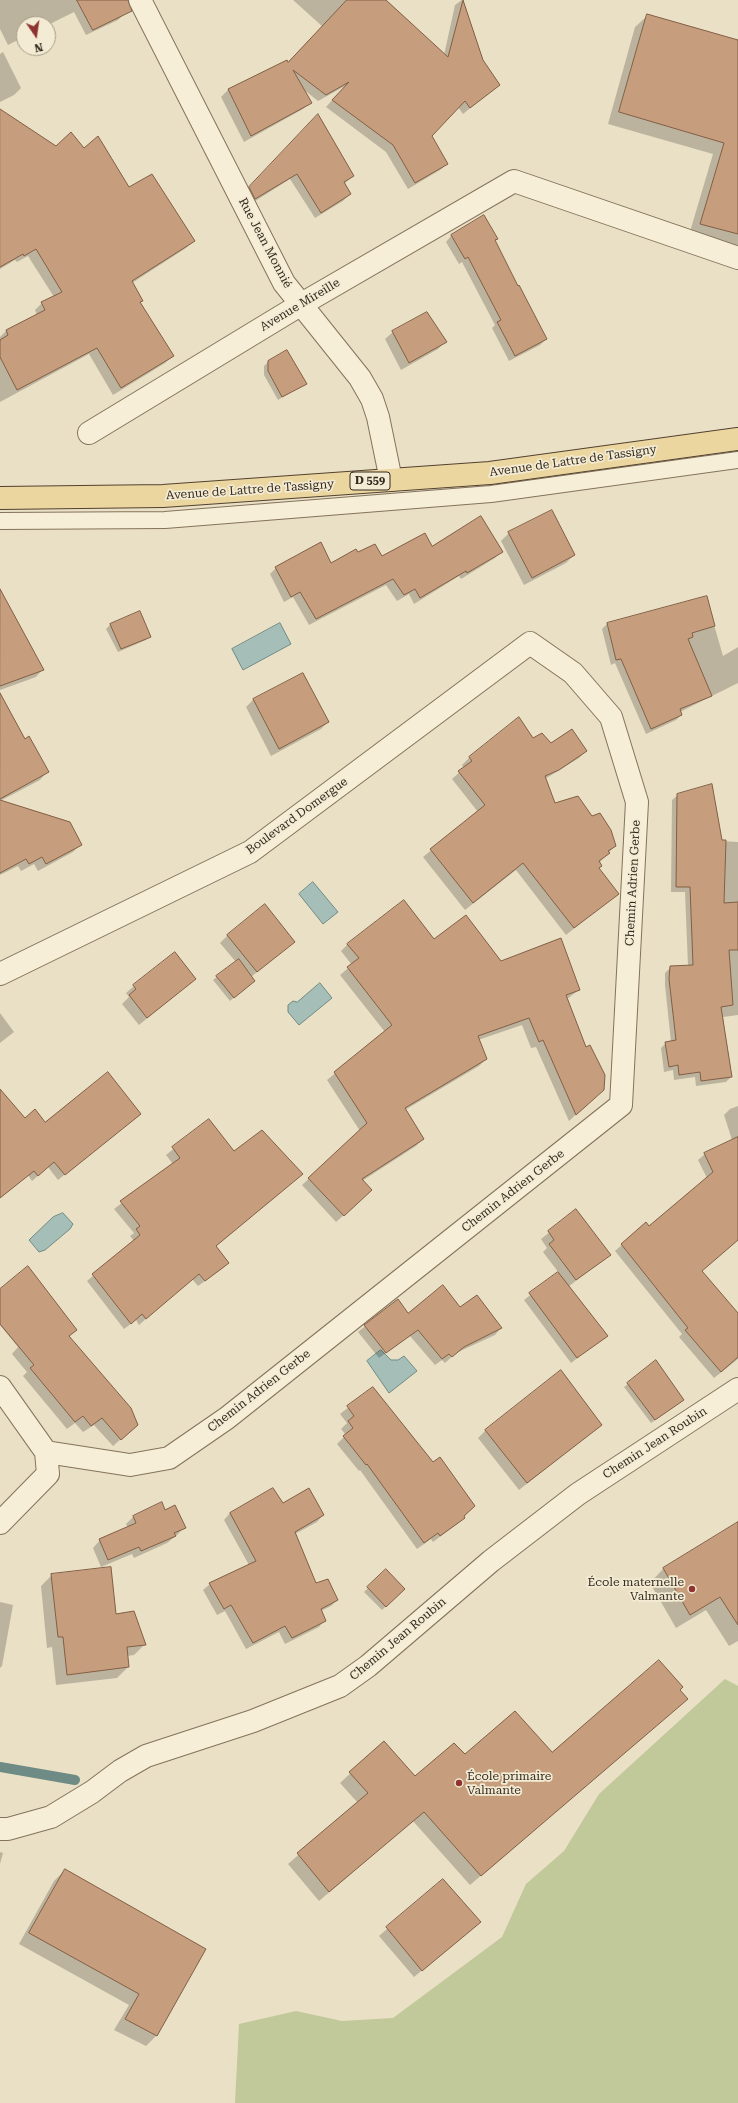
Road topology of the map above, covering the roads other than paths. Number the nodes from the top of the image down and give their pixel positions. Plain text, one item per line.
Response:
1 (140, 0) edge
2 (738, 258) edge
3 (300, 305) junction
4 (89, 433) dead end
5 (738, 439) edge
6 (738, 460) edge
7 (391, 480) junction
8 (0, 498) edge
9 (0, 521) edge
10 (530, 643) joint
11 (0, 974) edge
12 (0, 1387) edge
13 (738, 1389) edge
14 (46, 1452) junction
15 (0, 1523) edge
16 (0, 1829) edge

1 - 3 street, Rue Jean Monnié
2 - 3 street, Avenue Mireille
3 - 4 street, Avenue Mireille
3 - 7 street, Rue Jean Monnié
5 - 7 main road, Avenue de Lattre de Tassigny / D 559
6 - 9 lane
7 - 8 main road, Avenue de Lattre de Tassigny / D 559
10 - 11 street, Boulevard Domergue
10 - 14 street, Chemin Adrien Gerbe
12 - 14 street
13 - 16 street, Chemin Jean Roubin
14 - 15 street

